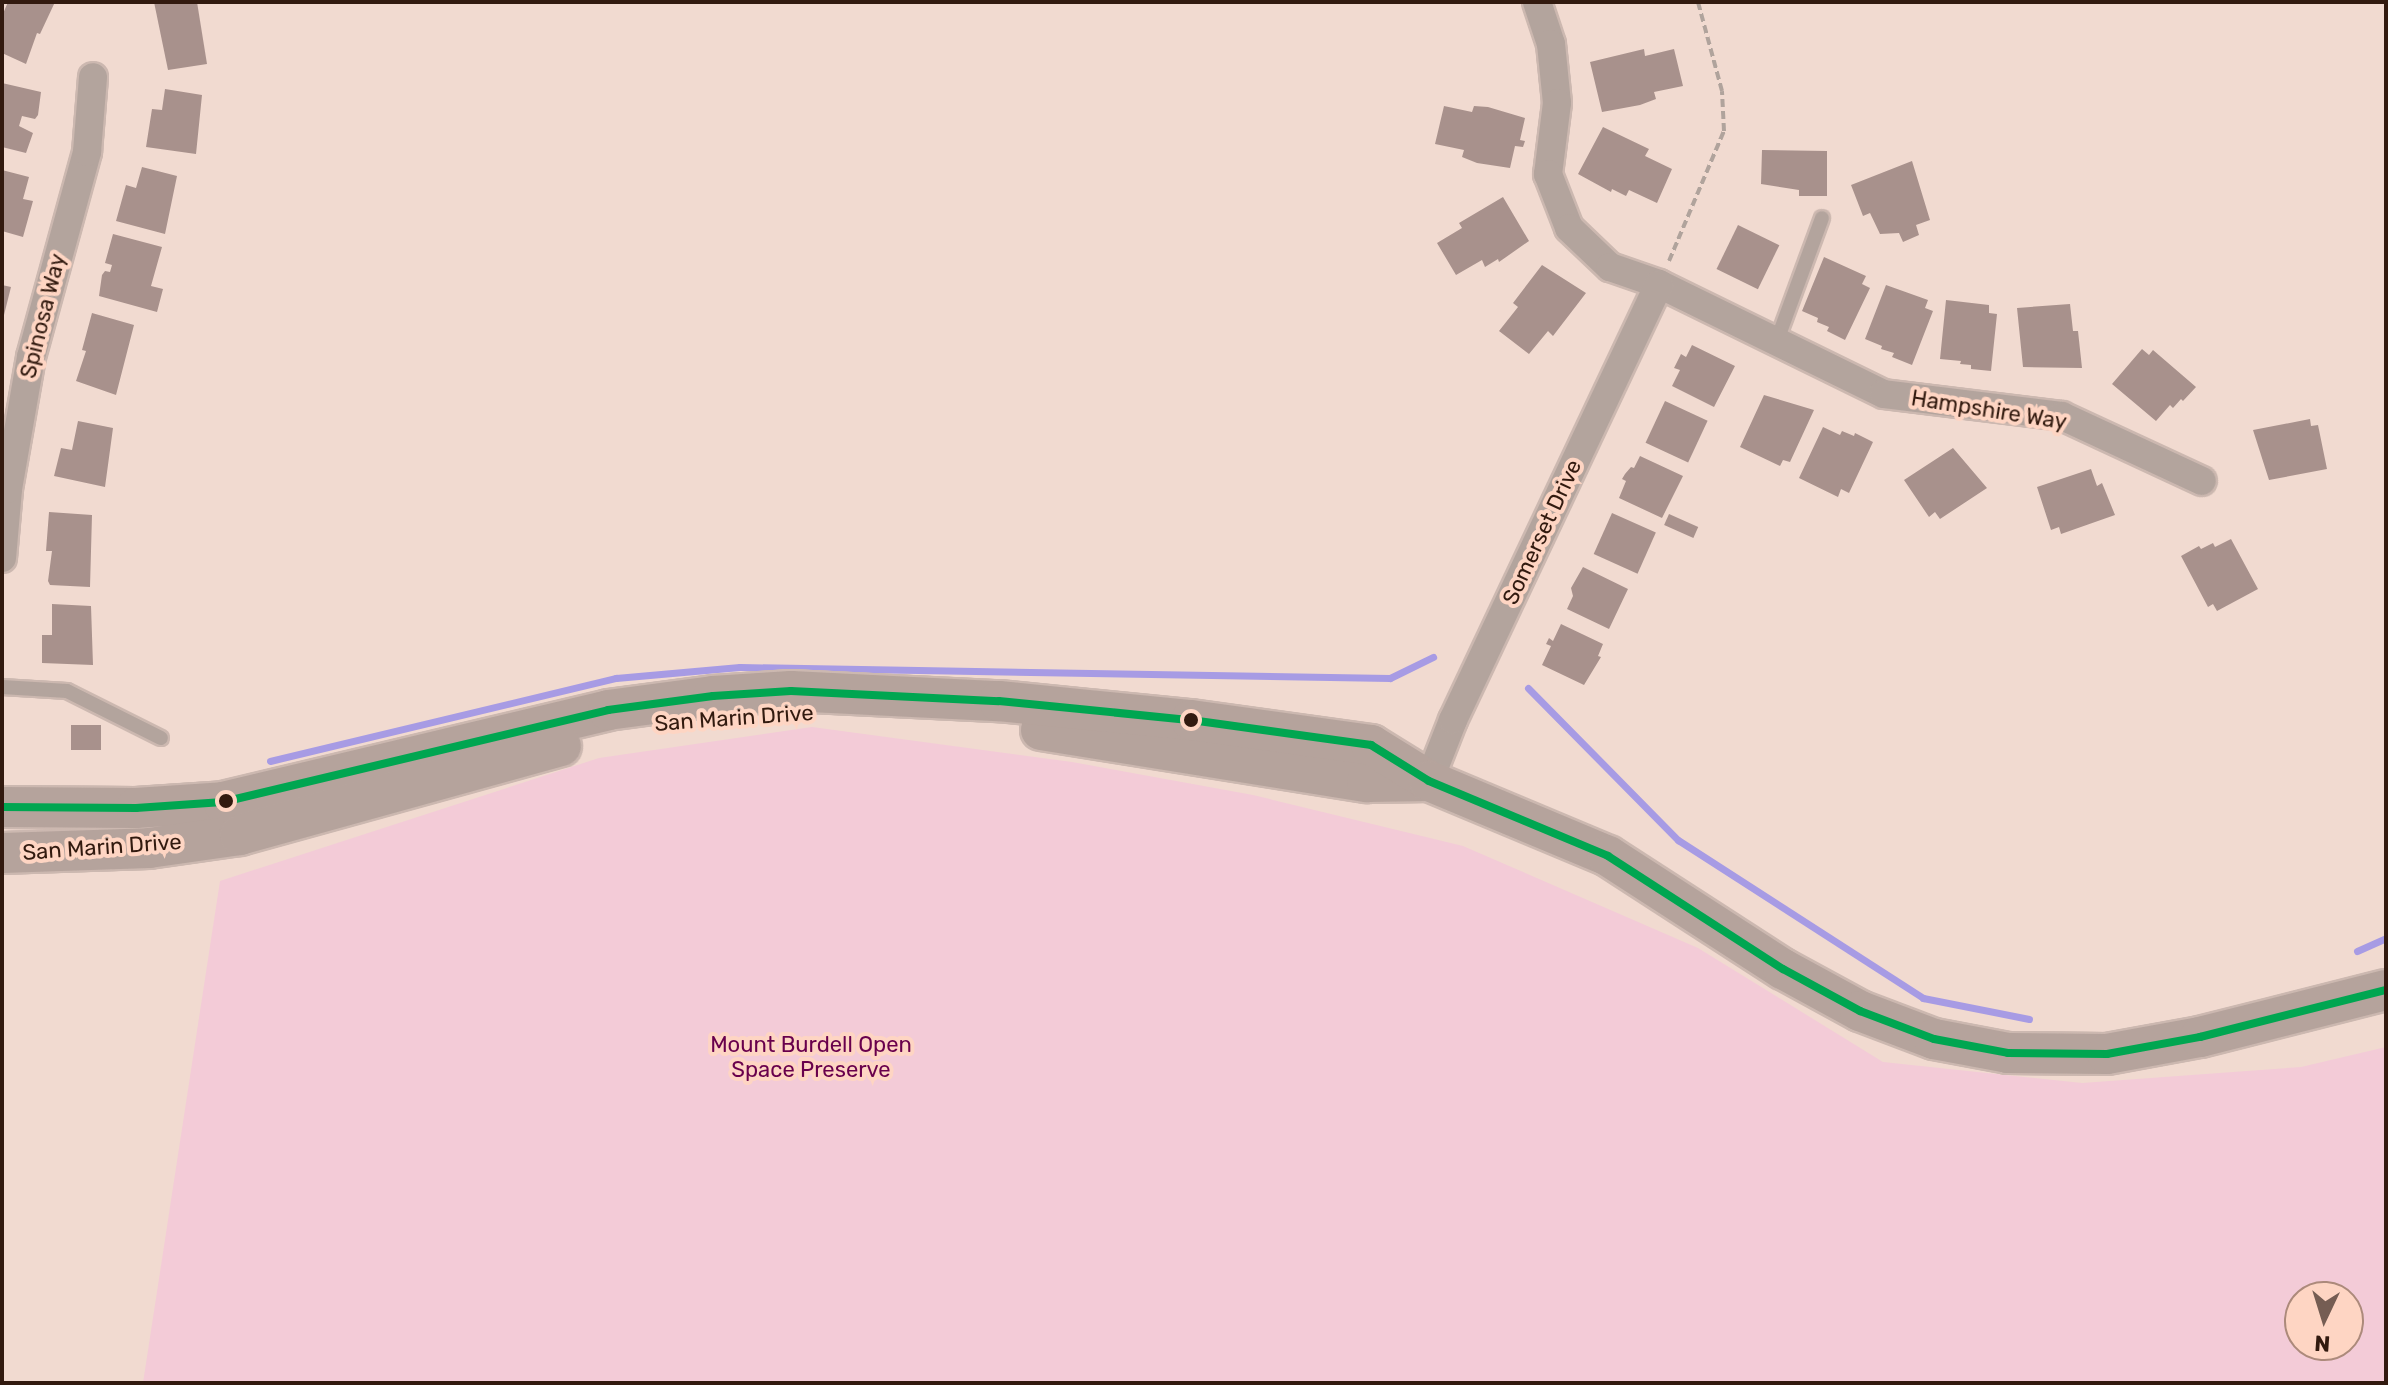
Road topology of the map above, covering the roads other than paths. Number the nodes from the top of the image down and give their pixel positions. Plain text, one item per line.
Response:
1 (1537, 2) edge
2 (93, 77) dead end
3 (1822, 218) dead end
4 (1659, 284) junction
5 (1775, 343) junction
6 (2202, 481) dead end
7 (2, 558) edge
8 (2, 687) edge
9 (161, 738) dead end
10 (1429, 781) junction
11 (2, 807) edge
12 (2, 853) edge
13 (2386, 990) edge

1 - 4 street, Hampshire Way
2 - 7 street, Spinosa Way
3 - 5 lane
4 - 5 street, Hampshire Way
4 - 10 street, Somerset Drive
5 - 6 street, Hampshire Way
8 - 9 lane
10 - 11 main road, San Marin Drive
10 - 12 main road, San Marin Drive
10 - 13 main road, San Marin Drive

